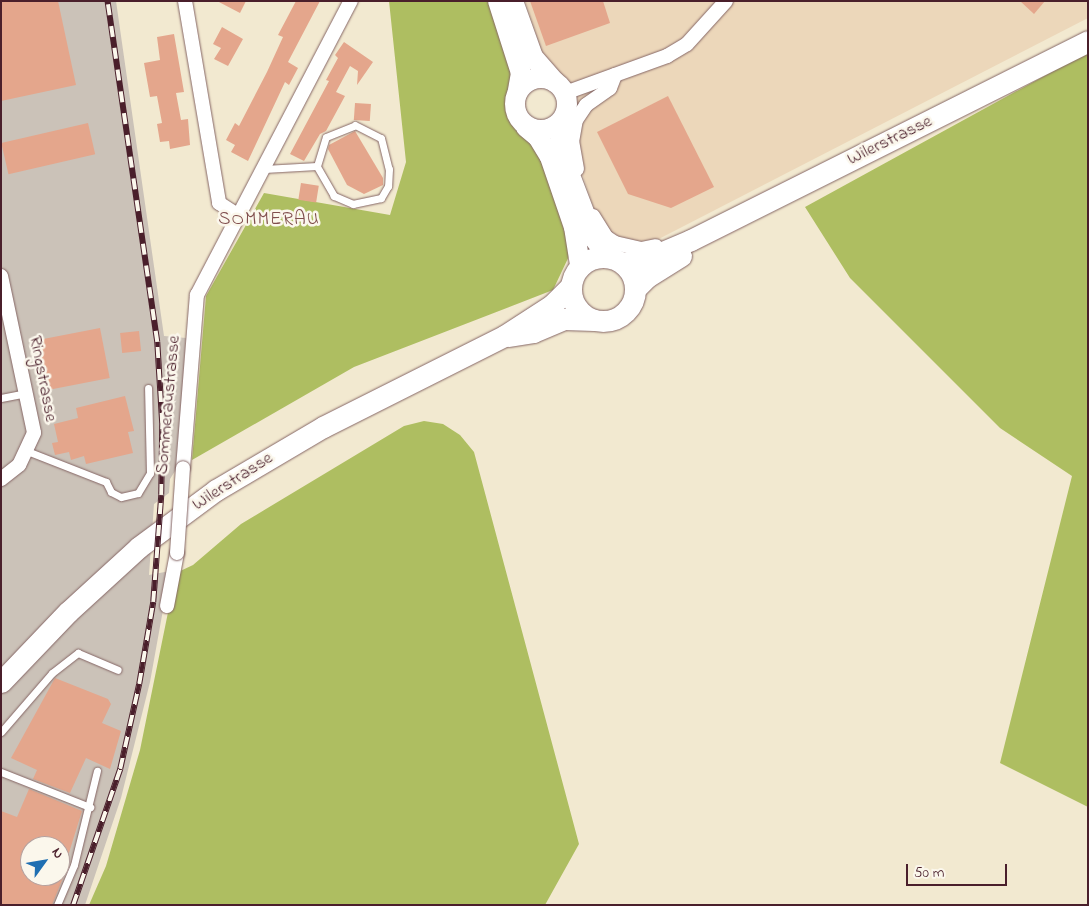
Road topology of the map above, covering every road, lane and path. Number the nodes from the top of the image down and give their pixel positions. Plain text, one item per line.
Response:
1 (185, 1) edge
2 (351, 1) edge
3 (498, 1) edge
4 (513, 1) edge
5 (726, 1) edge
6 (1088, 41) edge
7 (615, 75) junction
8 (560, 88) junction
9 (518, 90) junction
10 (563, 119) junction
11 (526, 127) junction
12 (317, 166) junction
13 (264, 169) junction
14 (239, 216) junction
15 (690, 240) junction
16 (615, 260) junction
17 (580, 266) junction
18 (1, 276) edge
19 (571, 286) junction
20 (635, 289) junction
21 (594, 320) junction
22 (504, 336) junction
23 (148, 388) dead end
24 (27, 393) junction
25 (1, 398) edge
26 (27, 451) junction
27 (1, 479) edge
28 (167, 606) dead end
29 (118, 670) dead end
30 (1, 682) edge
31 (1, 732) edge
32 (97, 771) dead end
33 (1, 772) edge
34 (90, 807) junction
35 (58, 905) edge

1 - 14 street
2 - 13 street, Sommeraustrasse
3 - 9 main road
4 - 8 main road
5 - 7 street
6 - 15 main road, Wilerstrasse
7 - 8 street
7 - 15 street
8 - 9 main road
8 - 10 main road
9 - 11 main road
10 - 11 main road
10 - 16 main road
11 - 17 main road
12 - 12 lane
12 - 13 lane
13 - 14 street, Sommeraustrasse
14 - 28 street, Sommeraustrasse, bridge
15 - 16 main road, Wilerstrasse
15 - 20 main road, Wilerstrasse
16 - 17 main road
16 - 20 main road
17 - 19 main road
18 - 24 street, Ringstrasse
19 - 21 main road
19 - 22 main road, Wilerstrasse
20 - 21 main road
21 - 22 main road, Wilerstrasse
22 - 30 main road, Wilerstrasse
23 - 26 lane
24 - 25 lane
24 - 26 street, Ringstrasse
26 - 27 street, Ringstrasse
29 - 31 lane
32 - 34 lane
33 - 34 lane
34 - 35 lane

